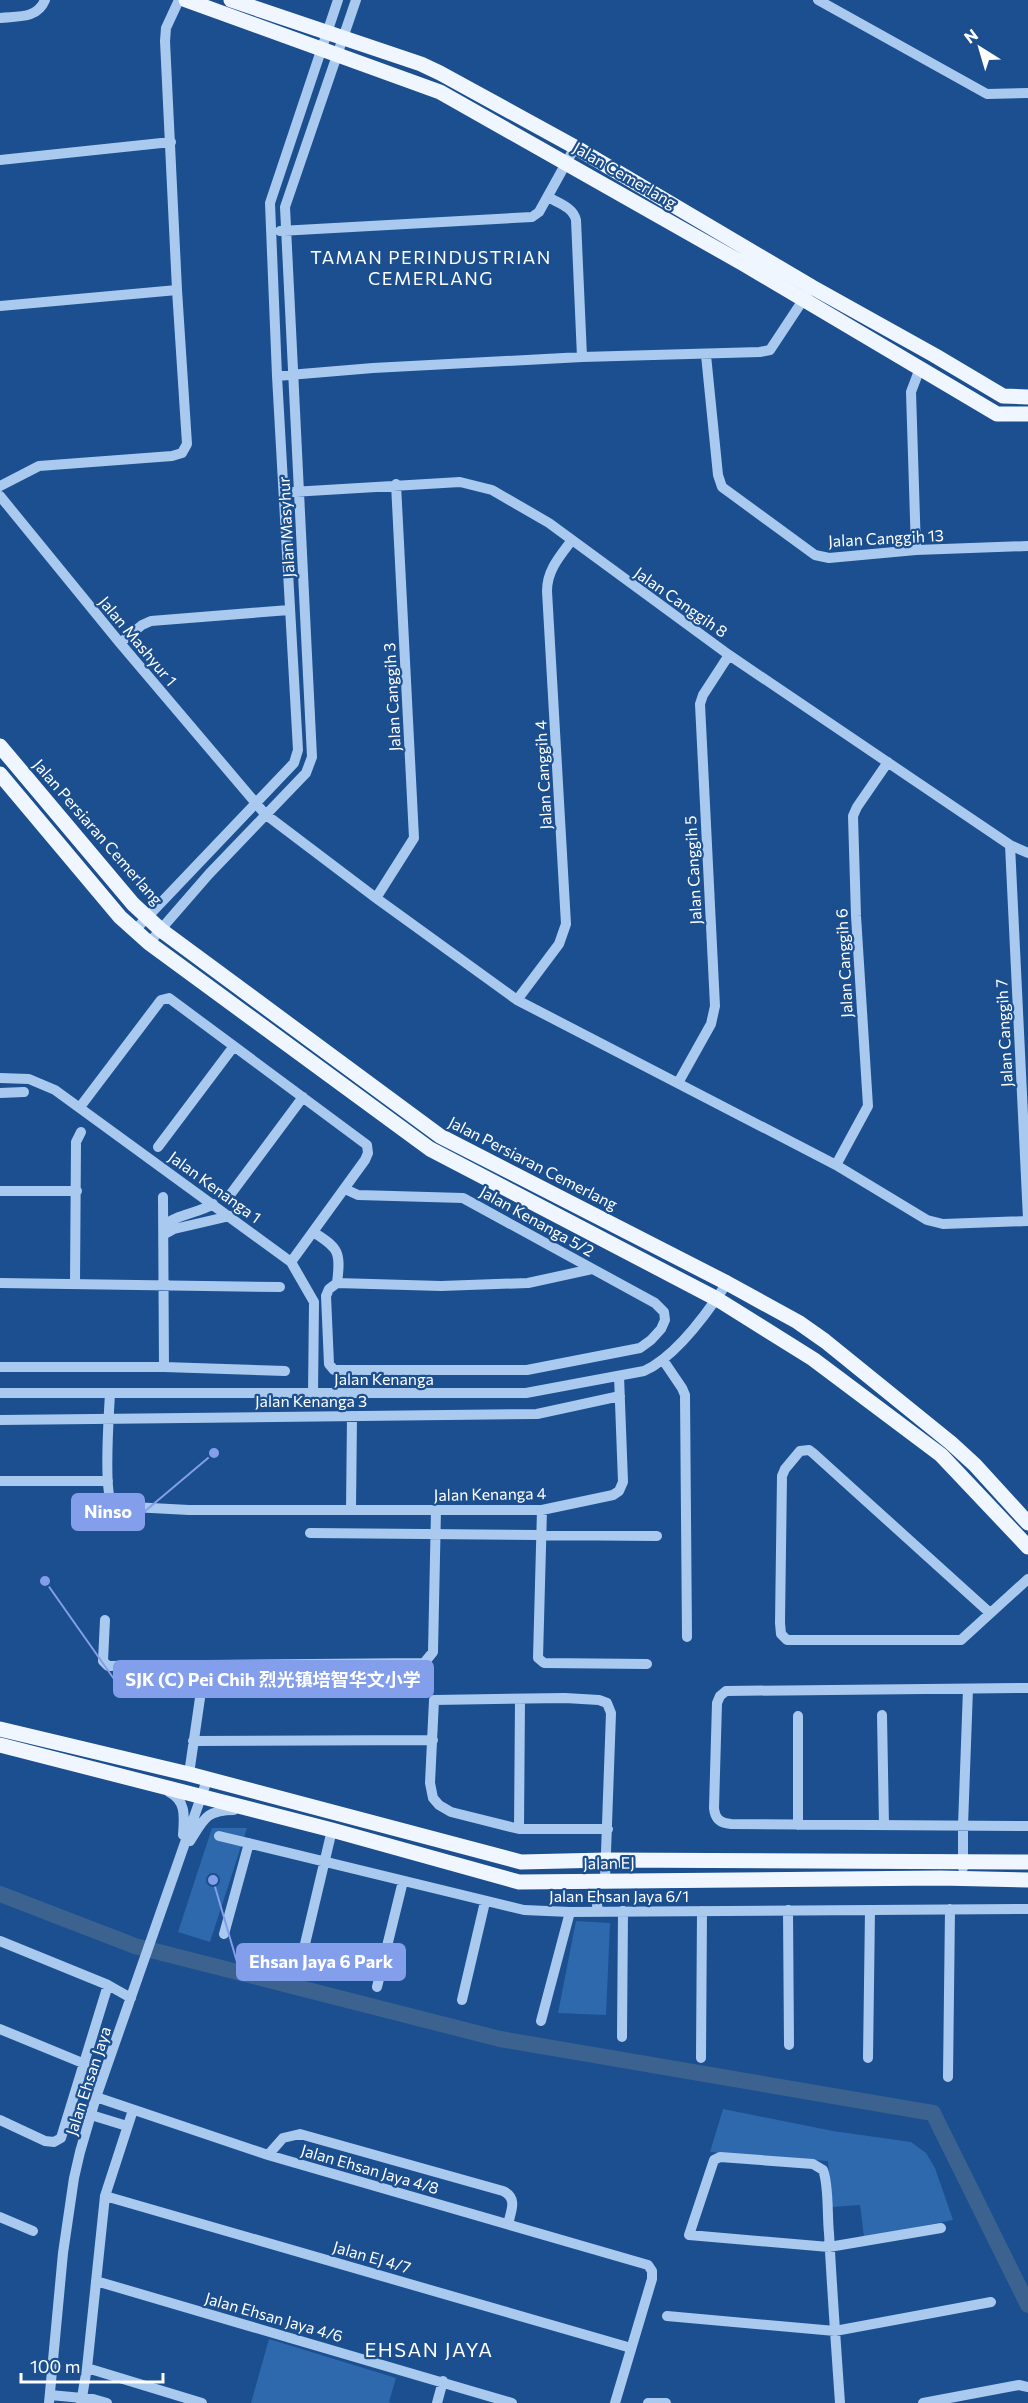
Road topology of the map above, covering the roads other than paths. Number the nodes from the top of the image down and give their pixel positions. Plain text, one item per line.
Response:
1 (45, 0) edge
2 (179, 0) edge
3 (186, 0) edge
4 (231, 0) edge
5 (338, 0) edge
6 (356, 0) edge
7 (818, 0) edge
8 (0, 18) edge
9 (326, 33) junction
10 (343, 39) junction
11 (321, 50) junction
12 (336, 55) junction
13 (1028, 93) edge
14 (171, 142) junction
15 (574, 147) junction
16 (0, 160) edge
17 (566, 163) junction
18 (548, 197) junction
19 (270, 231) junction
20 (285, 231) junction
21 (177, 290) junction
22 (808, 294) junction
23 (0, 306) edge
24 (706, 355) junction
25 (582, 357) junction
26 (920, 368) junction
27 (294, 375) junction
28 (277, 376) junction
29 (1028, 397) edge
30 (1028, 414) edge
31 (396, 484) junction
32 (0, 486) edge
33 (299, 492) junction
34 (283, 493) junction
35 (0, 496) edge
36 (572, 540) junction
37 (1028, 546) edge
38 (916, 550) junction
39 (289, 610) junction
40 (120, 643) junction
41 (729, 655) junction
42 (0, 746) edge
43 (888, 762) junction
44 (0, 774) edge
45 (256, 803) junction
46 (265, 814) junction
47 (1010, 845) junction
48 (1028, 853) edge
49 (376, 898) junction
50 (147, 917) junction
51 (135, 930) junction
52 (161, 930) junction
53 (149, 943) junction
54 (517, 1000) junction
55 (234, 1046) junction
56 (0, 1078) edge
57 (678, 1083) junction
58 (24, 1092) dead end
59 (0, 1093) edge
60 (303, 1097) junction
61 (80, 1107) junction
62 (81, 1132) dead end
63 (158, 1148) dead end
64 (836, 1165) junction
65 (345, 1189) junction
66 (0, 1191) edge
67 (77, 1191) junction
68 (163, 1197) dead end
69 (227, 1199) dead end
70 (213, 1204) junction
71 (230, 1216) junction
72 (1028, 1220) edge
73 (165, 1229) junction
74 (313, 1232) junction
75 (291, 1262) junction
76 (592, 1269) junction
77 (0, 1283) edge
78 (75, 1283) junction
79 (337, 1283) junction
80 (727, 1283) junction
81 (162, 1284) junction
82 (279, 1287) dead end
83 (717, 1299) junction
84 (663, 1360) junction
85 (0, 1367) edge
86 (164, 1367) junction
87 (285, 1371) dead end
88 (619, 1376) junction
89 (0, 1393) edge
90 (110, 1393) junction
91 (313, 1394) junction
92 (357, 1394) junction
93 (620, 1396) junction
94 (354, 1416) junction
95 (109, 1417) junction
96 (0, 1420) edge
97 (0, 1481) edge
98 (108, 1481) junction
99 (351, 1510) junction
100 (436, 1510) junction
101 (542, 1510) junction
102 (1028, 1523) edge
103 (310, 1533) dead end
104 (436, 1533) junction
105 (542, 1535) junction
106 (657, 1536) dead end
107 (1028, 1547) edge
108 (1028, 1579) edge
109 (990, 1613) junction
110 (105, 1620) dead end
111 (687, 1637) dead end
112 (648, 1664) dead end
113 (1028, 1688) edge
114 (968, 1689) junction
115 (200, 1698) dead end
116 (520, 1699) junction
117 (882, 1715) dead end
118 (798, 1716) dead end
119 (0, 1729) edge
120 (433, 1740) junction
121 (193, 1741) junction
122 (0, 1745) edge
123 (189, 1774) junction
124 (207, 1780) junction
125 (153, 1784) junction
126 (202, 1796) junction
127 (246, 1809) junction
128 (798, 1825) junction
129 (884, 1825) junction
130 (963, 1826) junction
131 (1028, 1826) edge
132 (519, 1828) junction
133 (608, 1829) junction
134 (332, 1830) junction
135 (219, 1836) dead end
136 (249, 1843) junction
137 (181, 1853) junction
138 (606, 1860) junction
139 (963, 1860) junction
140 (325, 1862) junction
141 (1028, 1862) edge
142 (964, 1879) junction
143 (1028, 1880) edge
144 (403, 1881) junction
145 (600, 1881) junction
146 (484, 1902) junction
147 (950, 1909) junction
148 (1028, 1909) edge
149 (788, 1910) junction
150 (870, 1910) junction
151 (623, 1911) junction
152 (702, 1911) junction
153 (570, 1912) junction
154 (598, 1912) junction
155 (224, 1934) dead end
156 (0, 1941) edge
157 (305, 1944) dead end
158 (108, 1985) junction
159 (377, 1987) dead end
160 (131, 1998) junction
161 (462, 2000) dead end
162 (541, 2021) dead end
163 (0, 2029) edge
164 (622, 2037) dead end
165 (789, 2044) dead end
166 (701, 2058) dead end
167 (868, 2058) dead end
168 (85, 2064) junction
169 (948, 2077) dead end
170 (96, 2097) junction
171 (133, 2110) junction
172 (91, 2115) junction
173 (0, 2120) edge
174 (128, 2126) junction
175 (268, 2155) junction
176 (105, 2196) junction
177 (0, 2217) edge
178 (508, 2224) junction
179 (941, 2228) dead end
180 (33, 2231) dead end
181 (830, 2247) junction
182 (96, 2281) junction
183 (991, 2302) dead end
184 (667, 2316) dead end
185 (835, 2331) junction
186 (631, 2348) junction
187 (87, 2368) junction
188 (443, 2382) junction
189 (1027, 2387) edge
190 (50, 2399) edge
191 (81, 2400) edge
192 (651, 2402) edge
193 (107, 2403) edge
194 (202, 2403) edge
195 (437, 2403) edge
196 (512, 2403) edge
197 (615, 2403) edge
198 (666, 2403) edge
199 (840, 2403) edge
200 (923, 2403) edge

1 - 8 street
2 - 14 street
3 - 11 main road, Jalan Cemerlang
4 - 9 main road, Jalan Cemerlang
5 - 9 street, Jalan Masyhur
6 - 10 street, Jalan Masyhur
7 - 13 street
9 - 10 main road, Jalan Cemerlang
9 - 11 street, Jalan Masyhur
10 - 12 street, Jalan Masyhur
10 - 15 main road, Jalan Cemerlang
11 - 12 main road, Jalan Cemerlang
11 - 19 street, Jalan Masyhur
12 - 17 main road, Jalan Cemerlang
12 - 20 street, Jalan Masyhur
14 - 16 street
14 - 21 street
15 - 17 street
15 - 22 main road, Jalan Cemerlang
17 - 18 street
17 - 22 main road, Jalan Cemerlang
18 - 20 street
18 - 25 street
19 - 20 street
19 - 28 street, Jalan Masyhur
20 - 27 street, Jalan Masyhur
21 - 23 street
21 - 32 street
22 - 24 street
22 - 26 main road, Jalan Cemerlang
22 - 29 main road, Jalan Cemerlang
24 - 25 street
24 - 38 street, Jalan Canggih 13
25 - 27 street
26 - 30 main road, Jalan Cemerlang
26 - 38 street
27 - 28 street
27 - 33 street, Jalan Masyhur
28 - 34 street, Jalan Masyhur
31 - 33 street, Jalan Canggih 8
31 - 36 street, Jalan Canggih 8
31 - 49 street, Jalan Canggih 3
33 - 34 street, Jalan Canggih 8
33 - 46 street, Jalan Masyhur
34 - 39 street, Jalan Masyhur
35 - 40 street, Jalan Mashyur 1
36 - 41 street, Jalan Canggih 8
36 - 54 street, Jalan Canggih 4
37 - 38 street, Jalan Canggih 13
39 - 40 street
39 - 45 street, Jalan Masyhur
40 - 45 street, Jalan Mashyur 1
41 - 43 street, Jalan Canggih 8
41 - 57 street, Jalan Canggih 5
42 - 50 main road, Jalan Persiaran Cemerlang
43 - 47 street, Jalan Canggih 8
43 - 64 street, Jalan Canggih 6
44 - 51 main road, Jalan Persiaran Cemerlang
45 - 46 street, Jalan Mashyur 1
45 - 50 street, Jalan Masyhur
46 - 49 street, Jalan Mashyur 1
46 - 52 street, Jalan Masyhur
47 - 48 street, Jalan Canggih 8
47 - 72 street, Jalan Canggih 7
49 - 54 street, Jalan Mashyur 1
50 - 51 street, Jalan Masyhur
50 - 52 main road, Jalan Persiaran Cemerlang
51 - 53 main road, Jalan Persiaran Cemerlang
52 - 53 street, Jalan Masyhur
52 - 80 main road, Jalan Persiaran Cemerlang
53 - 83 main road, Jalan Persiaran Cemerlang
54 - 57 street, Jalan Mashyur 1
55 - 60 street
55 - 61 street
55 - 63 street
56 - 61 street, Jalan Kenanga 1
57 - 64 street, Jalan Mashyur 1
58 - 59 street
60 - 65 street
60 - 69 street
61 - 70 street, Jalan Kenanga 1
62 - 67 street
64 - 72 street, Jalan Mashyur 1
65 - 74 street
65 - 76 street, Jalan Kenanga 5/2
66 - 67 street
67 - 78 street
68 - 73 street
70 - 71 street, Jalan Kenanga 1
70 - 73 street
71 - 73 street
71 - 75 street, Jalan Kenanga 1
73 - 81 street
74 - 75 street
74 - 79 street
75 - 91 street, Jalan Kenanga 1
76 - 79 street
76 - 79 street, Jalan Kenanga 5/2
77 - 78 street
78 - 81 street
80 - 83 street, Jalan Kenanga
80 - 102 main road, Jalan Persiaran Cemerlang
81 - 82 street
81 - 86 street
83 - 84 street, Jalan Kenanga
83 - 107 main road, Jalan Persiaran Cemerlang
84 - 88 street, Jalan Kenanga
84 - 111 street
85 - 86 street
86 - 87 street
88 - 92 street, Jalan Kenanga
88 - 93 street, Jalan Kenanga 4
89 - 90 street, Jalan Kenanga
90 - 91 street, Jalan Kenanga
90 - 95 street, Jalan Kenanga 4
91 - 92 street, Jalan Kenanga
92 - 94 street
93 - 94 street, Jalan Kenanga 3
93 - 101 street, Jalan Kenanga 4
94 - 95 street, Jalan Kenanga 3
94 - 99 street
95 - 96 street, Jalan Kenanga 3
95 - 98 street, Jalan Kenanga 4
97 - 98 street
98 - 99 street, Jalan Kenanga 4
99 - 100 street, Jalan Kenanga 4
100 - 101 street, Jalan Kenanga 4
100 - 104 street
101 - 105 street
103 - 104 street
104 - 105 street
104 - 110 street
105 - 106 street
105 - 112 street
108 - 109 street
109 - 109 street
113 - 114 street
114 - 128 street
114 - 130 street
115 - 121 street
116 - 120 street
116 - 132 street
116 - 133 street
117 - 129 street
118 - 128 street
119 - 123 main road, Jalan EJ
120 - 121 street
120 - 132 street
121 - 123 street
122 - 125 main road, Jalan EJ
123 - 124 main road, Jalan EJ
124 - 126 street, Jalan Ehsan Jaya
124 - 138 main road, Jalan EJ
125 - 126 main road, Jalan EJ
125 - 137 street
126 - 127 main road, Jalan EJ
126 - 137 street, Jalan Ehsan Jaya
127 - 134 main road, Jalan EJ
127 - 137 street
128 - 129 street
129 - 130 street
130 - 131 street
130 - 139 street
132 - 133 street
133 - 138 street
134 - 140 street
134 - 145 main road, Jalan EJ
135 - 136 street, Jalan Ehsan Jaya 6/1
136 - 140 street, Jalan Ehsan Jaya 6/1
136 - 155 street
137 - 160 street, Jalan Ehsan Jaya
138 - 139 main road, Jalan EJ
138 - 145 street
139 - 141 main road, Jalan EJ
139 - 142 street
140 - 144 street, Jalan Ehsan Jaya 6/1
140 - 157 street
142 - 143 main road, Jalan EJ
142 - 145 main road, Jalan EJ
144 - 146 street, Jalan Ehsan Jaya 6/1
144 - 159 street
145 - 154 street
146 - 153 street, Jalan Ehsan Jaya 6/1
146 - 161 street
147 - 148 street, Jalan Ehsan Jaya 6/1
147 - 150 street, Jalan Ehsan Jaya 6/1
147 - 169 street
149 - 150 street, Jalan Ehsan Jaya 6/1
149 - 152 street, Jalan Ehsan Jaya 6/1
149 - 165 street
150 - 167 street
151 - 152 street, Jalan Ehsan Jaya 6/1
151 - 154 street, Jalan Ehsan Jaya 6/1
151 - 164 street
152 - 166 street
153 - 154 street, Jalan Ehsan Jaya 6/1
153 - 162 street
156 - 158 street
158 - 160 street
158 - 168 street
160 - 170 street, Jalan Ehsan Jaya
163 - 168 street
168 - 173 street
170 - 171 street, Jalan Ehsan Jaya 4/8
170 - 172 street, Jalan Ehsan Jaya
171 - 174 street
171 - 175 street, Jalan Ehsan Jaya 4/8
172 - 174 street
172 - 190 street, Jalan Ehsan Jaya
174 - 176 street
175 - 178 street, Jalan Ehsan Jaya 4/8
175 - 178 street
176 - 182 street
176 - 186 street, Jalan EJ 4/7
177 - 180 street
178 - 186 street, Jalan Ehsan Jaya 4/8
179 - 181 street
181 - 181 street
181 - 185 street
182 - 187 street
182 - 188 street, Jalan Ehsan Jaya 4/6
183 - 185 street
184 - 185 street
185 - 199 street
186 - 197 street
187 - 191 street
187 - 194 street
188 - 195 street
188 - 196 street, Jalan Ehsan Jaya 4/6
189 - 200 street
190 - 191 street
191 - 193 street
192 - 198 street

